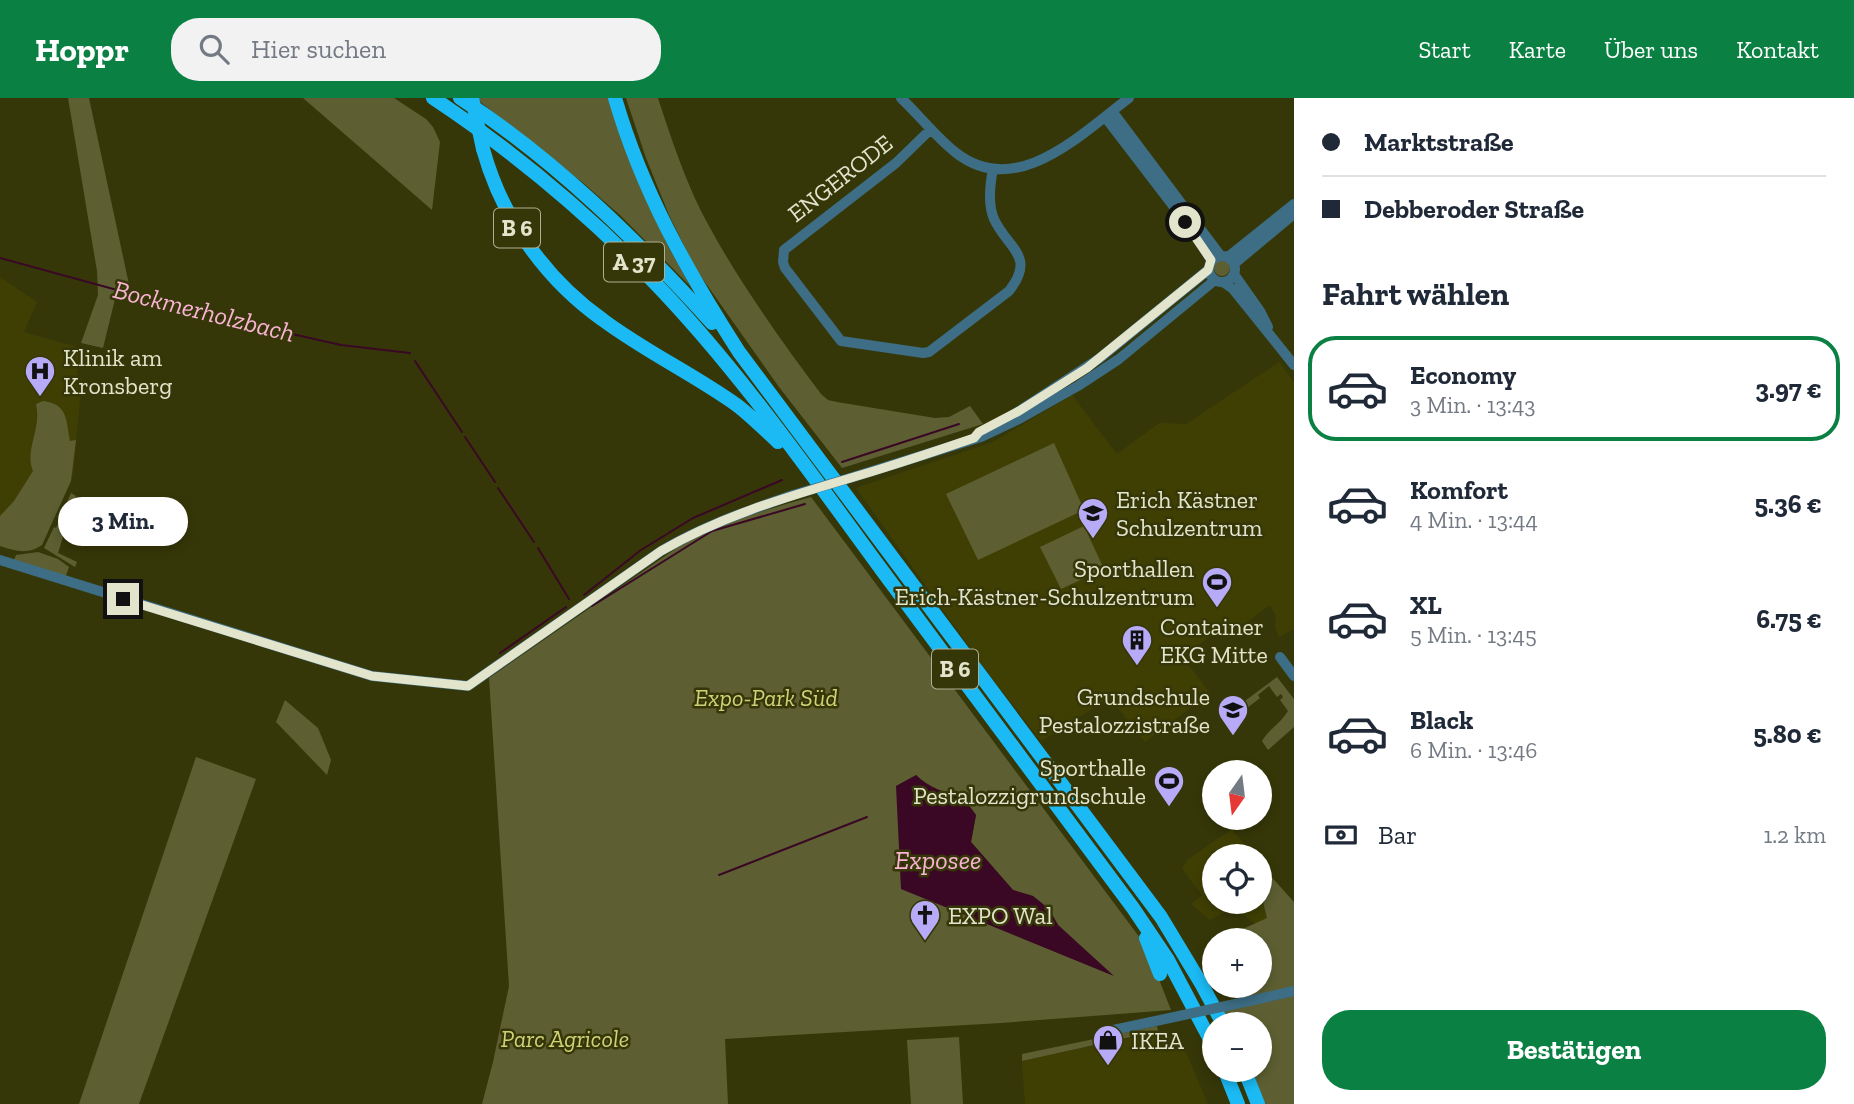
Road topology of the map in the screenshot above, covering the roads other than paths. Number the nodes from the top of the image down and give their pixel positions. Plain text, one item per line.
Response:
1 (433, 98) edge
2 (460, 98) edge
3 (472, 98) edge
4 (615, 98) edge
5 (901, 98) edge
6 (1129, 98) edge
7 (1109, 114) junction
8 (931, 129) junction
9 (993, 169) junction
10 (1294, 204) edge
11 (1294, 214) edge
12 (1223, 263) junction
13 (1219, 281) junction
14 (1273, 337) junction
15 (739, 352) junction
16 (1294, 365) edge
17 (1066, 388) junction
18 (801, 461) junction
19 (0, 560) edge
20 (1280, 657) dead end
21 (1294, 677) edge
22 (1133, 908) junction
23 (1160, 974) dead end
24 (1294, 991) edge
25 (1217, 1012) edge
26 (1202, 1024) edge
27 (1104, 1032) dead end
28 (1229, 1082) edge
29 (1249, 1082) edge
30 (1238, 1104) edge
31 (1258, 1104) edge

1 - 18 highway, A 37
2 - 15 highway, A 37
3 - 18 highway, B 6, bridge
4 - 15 highway, B 6
5 - 8 street
6 - 7 street
7 - 9 street
7 - 12 street
8 - 9 street
8 - 9 street, ENGERODE
10 - 12 street
11 - 12 street
12 - 13 street
12 - 13 street
12 - 14 street
12 - 17 street
13 - 14 street
13 - 17 street
14 - 16 street
15 - 25 highway, B 6
17 - 19 street, bridge
18 - 22 highway, B 6
20 - 21 street
22 - 23 highway
22 - 26 highway, B 6
24 - 27 street, bridge
28 - 30 highway
29 - 31 highway

